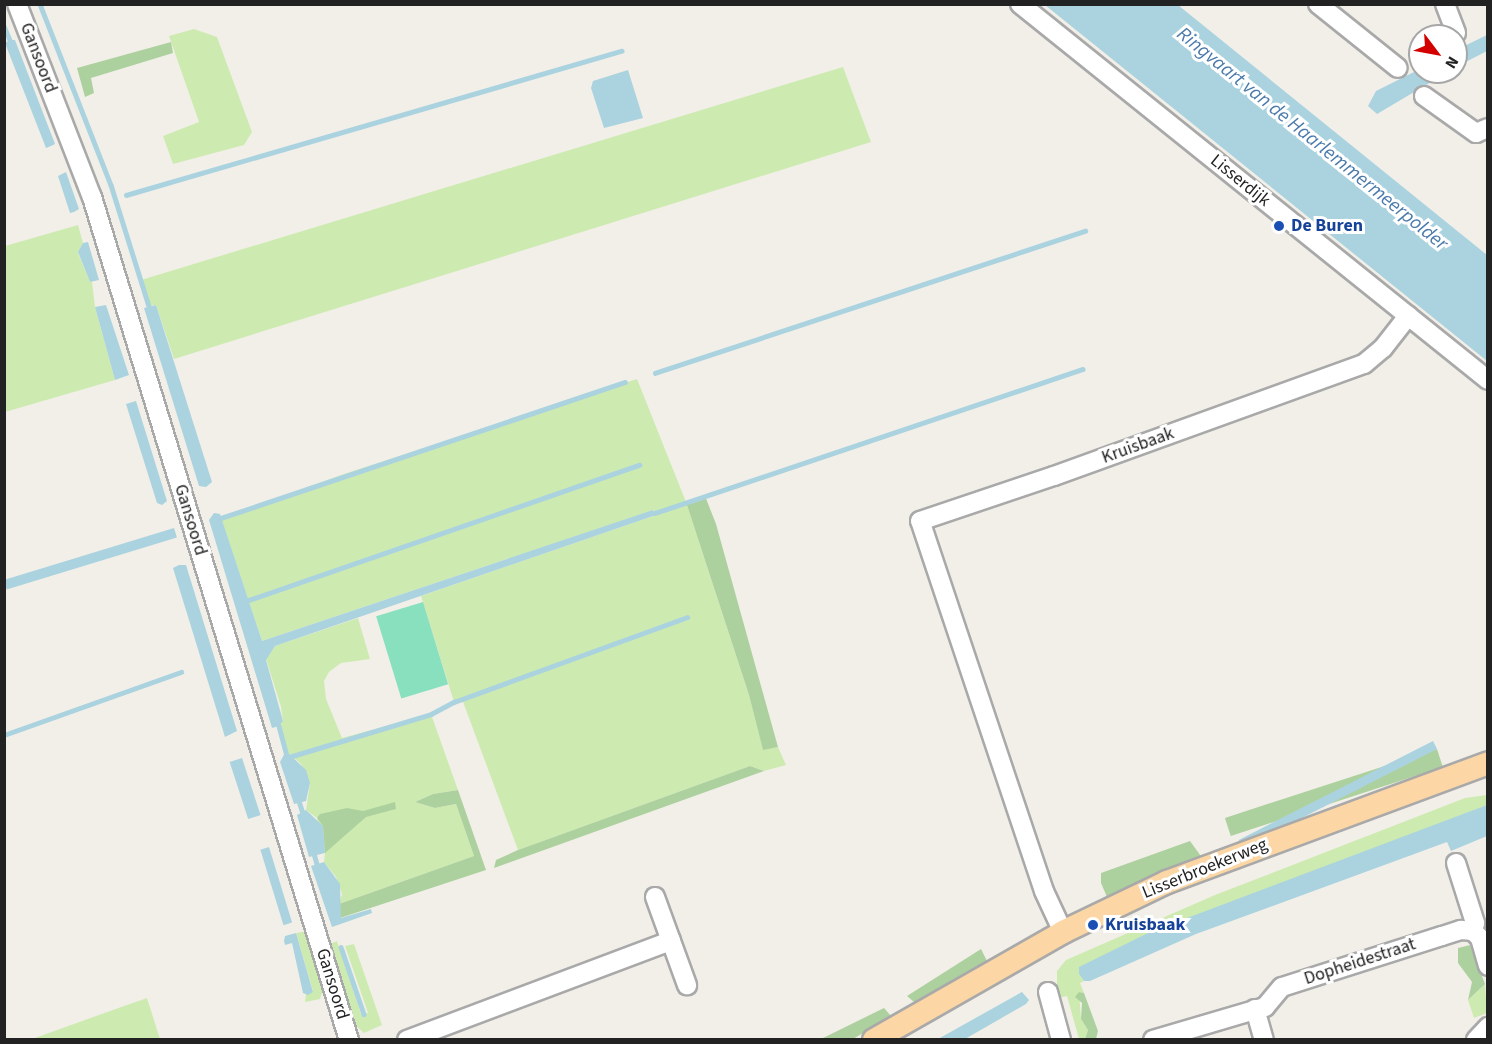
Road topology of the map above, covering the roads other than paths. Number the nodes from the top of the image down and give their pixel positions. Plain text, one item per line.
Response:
1 (17, 4) edge
2 (1020, 4) edge
3 (1318, 4) edge
4 (1445, 4) edge
5 (1453, 24) edge
6 (1398, 68) dead end
7 (1424, 96) dead end
8 (1488, 128) edge
9 (1408, 315) junction
10 (1488, 380) edge
11 (1488, 763) edge
12 (1456, 863) dead end
13 (655, 897) dead end
14 (1063, 932) junction
15 (1473, 932) junction
16 (671, 941) junction
17 (1488, 966) edge
18 (687, 985) dead end
19 (1048, 992) dead end
20 (1255, 1009) junction
21 (1488, 1027) edge
22 (1172, 1037) edge
23 (349, 1040) edge
24 (407, 1040) edge
25 (874, 1040) edge
26 (1061, 1040) edge
27 (1153, 1040) edge
28 (1264, 1040) edge
29 (1476, 1040) edge

1 - 23 street, Gansoord
2 - 9 street, Lisserdijk
3 - 6 street
4 - 5 street
7 - 8 street
9 - 10 street, Lisserdijk
9 - 14 street, Kruisbaak
11 - 14 main road, Lisserbroekerweg
12 - 15 street
13 - 16 street
14 - 25 main road, Lisserbroekerweg
15 - 17 street
15 - 20 street, Dopheidestraat
16 - 18 street
16 - 24 street
19 - 26 street
20 - 22 street, Dopheidestraat
20 - 28 street
21 - 29 street
22 - 27 street, Dopheidestraat

